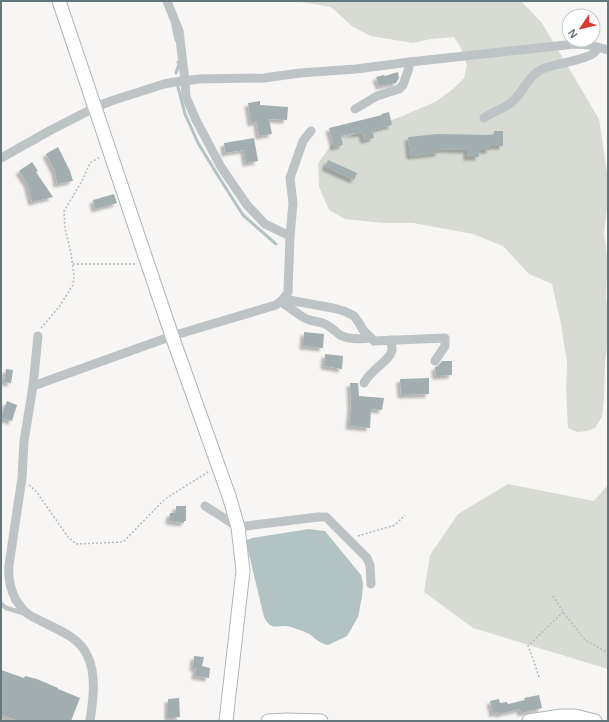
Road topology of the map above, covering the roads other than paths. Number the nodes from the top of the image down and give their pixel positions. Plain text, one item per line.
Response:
1 (59, 1) edge
2 (167, 1) edge
3 (561, 46) edge
4 (597, 48) edge
5 (410, 62) junction
6 (185, 81) junction
7 (96, 107) junction
8 (355, 109) dead end
9 (484, 118) dead end
10 (311, 130) dead end
11 (1, 158) edge
12 (290, 236) junction
13 (283, 300) junction
14 (38, 336) road end
15 (172, 336) junction
16 (371, 338) junction
17 (391, 340) junction
18 (435, 361) dead end
19 (364, 383) dead end
20 (33, 386) junction
21 (205, 506) dead end
22 (238, 527) junction
23 (371, 584) dead end
24 (1, 604) edge
25 (27, 614) junction
26 (90, 721) edge
27 (226, 721) edge
28 (268, 721) edge
29 (321, 721) edge
30 (529, 721) edge
31 (595, 721) edge

1 - 7 street
2 - 6 street
3 - 5 street
4 - 9 street
5 - 6 street
5 - 8 street
6 - 7 street
6 - 12 street
7 - 11 street
7 - 15 street
10 - 12 street
12 - 13 street
13 - 15 street
13 - 16 street
13 - 16 street
14 - 20 street
15 - 20 street
15 - 22 street
16 - 17 street
17 - 18 street
17 - 19 street
20 - 25 street
21 - 22 street
22 - 23 street
22 - 27 street
24 - 25 lane
25 - 26 street
28 - 29 street
30 - 31 street

